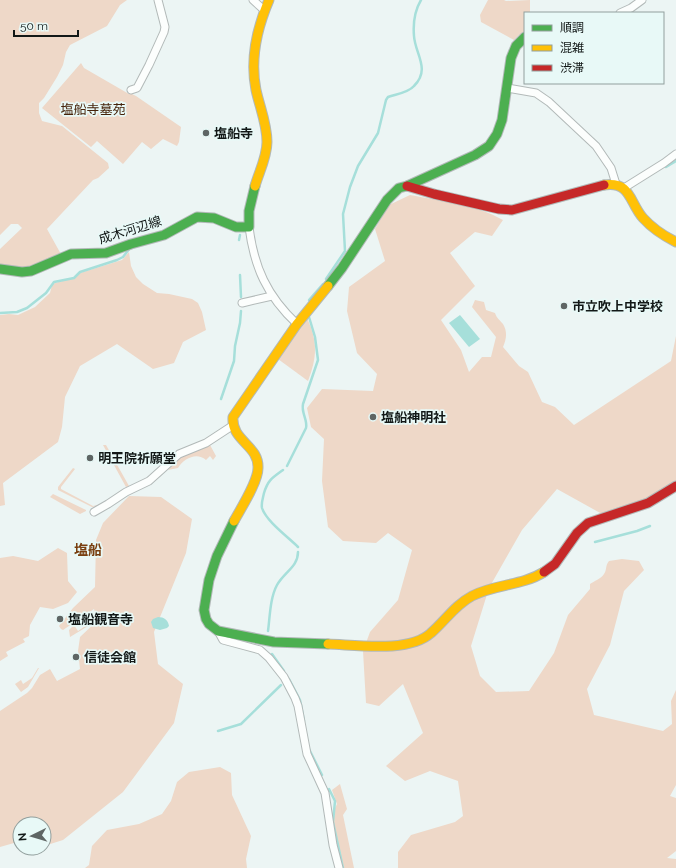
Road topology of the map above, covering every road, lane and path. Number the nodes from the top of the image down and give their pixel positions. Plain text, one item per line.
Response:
1 (158, 0) edge
2 (253, 0) edge
3 (269, 0) edge
4 (642, 0) edge
5 (264, 10) junction
6 (622, 12) edge
7 (524, 38) edge
8 (507, 88) junction
9 (131, 90) dead end
10 (676, 154) edge
11 (407, 186) junction
12 (620, 186) junction
13 (249, 227) junction
14 (676, 242) edge
15 (0, 269) edge
16 (272, 296) junction
17 (242, 303) dead end
18 (297, 324) junction
19 (232, 426) junction
20 (676, 486) edge
21 (94, 512) dead end
22 (218, 631) junction
23 (339, 868) edge

1 - 9 street
2 - 5 street
3 - 5 street
4 - 6 street
5 - 13 street
7 - 8 street
8 - 11 street
8 - 12 street
10 - 12 street
11 - 12 street
11 - 18 street
12 - 14 street
13 - 15 street, 成木河辺線
13 - 16 street
16 - 17 street
16 - 18 street
18 - 19 street
19 - 21 street
19 - 22 street
20 - 22 street
22 - 23 street

